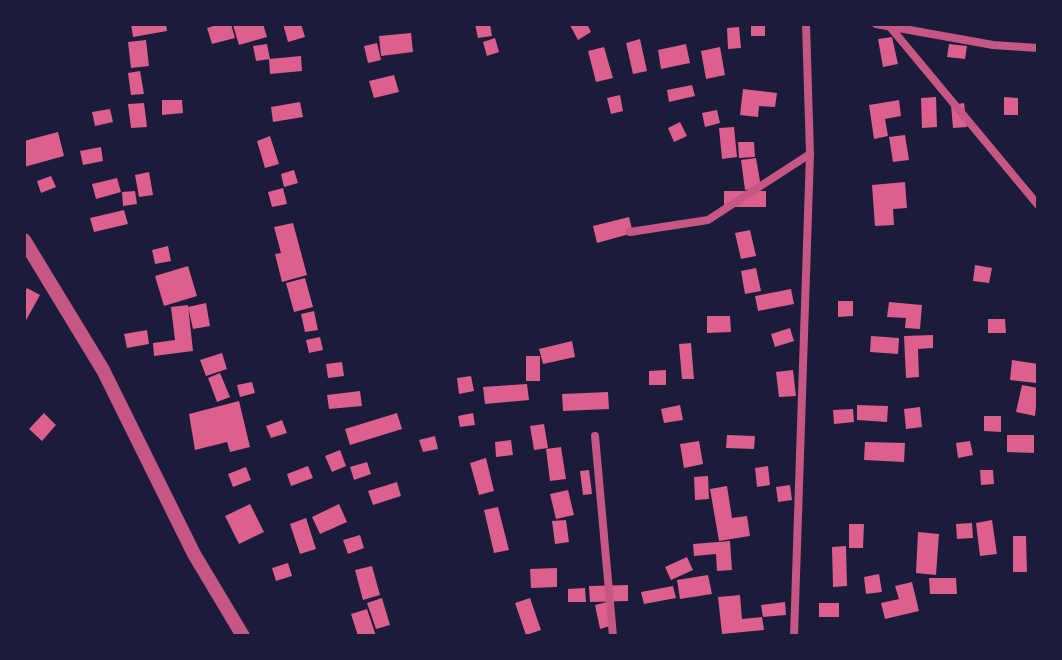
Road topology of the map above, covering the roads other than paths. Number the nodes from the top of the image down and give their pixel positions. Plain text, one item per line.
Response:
1 (806, 24) edge
2 (876, 24) edge
3 (891, 28) junction
4 (1038, 48) edge
5 (810, 154) junction
6 (1038, 205) edge
7 (630, 232) dead end
8 (24, 240) edge
9 (595, 436) dead end
10 (243, 636) edge
11 (613, 636) edge
12 (794, 636) edge

1 - 5 street
2 - 3 street
3 - 4 street
3 - 6 street
5 - 7 street
5 - 12 street
8 - 10 street
9 - 11 street

